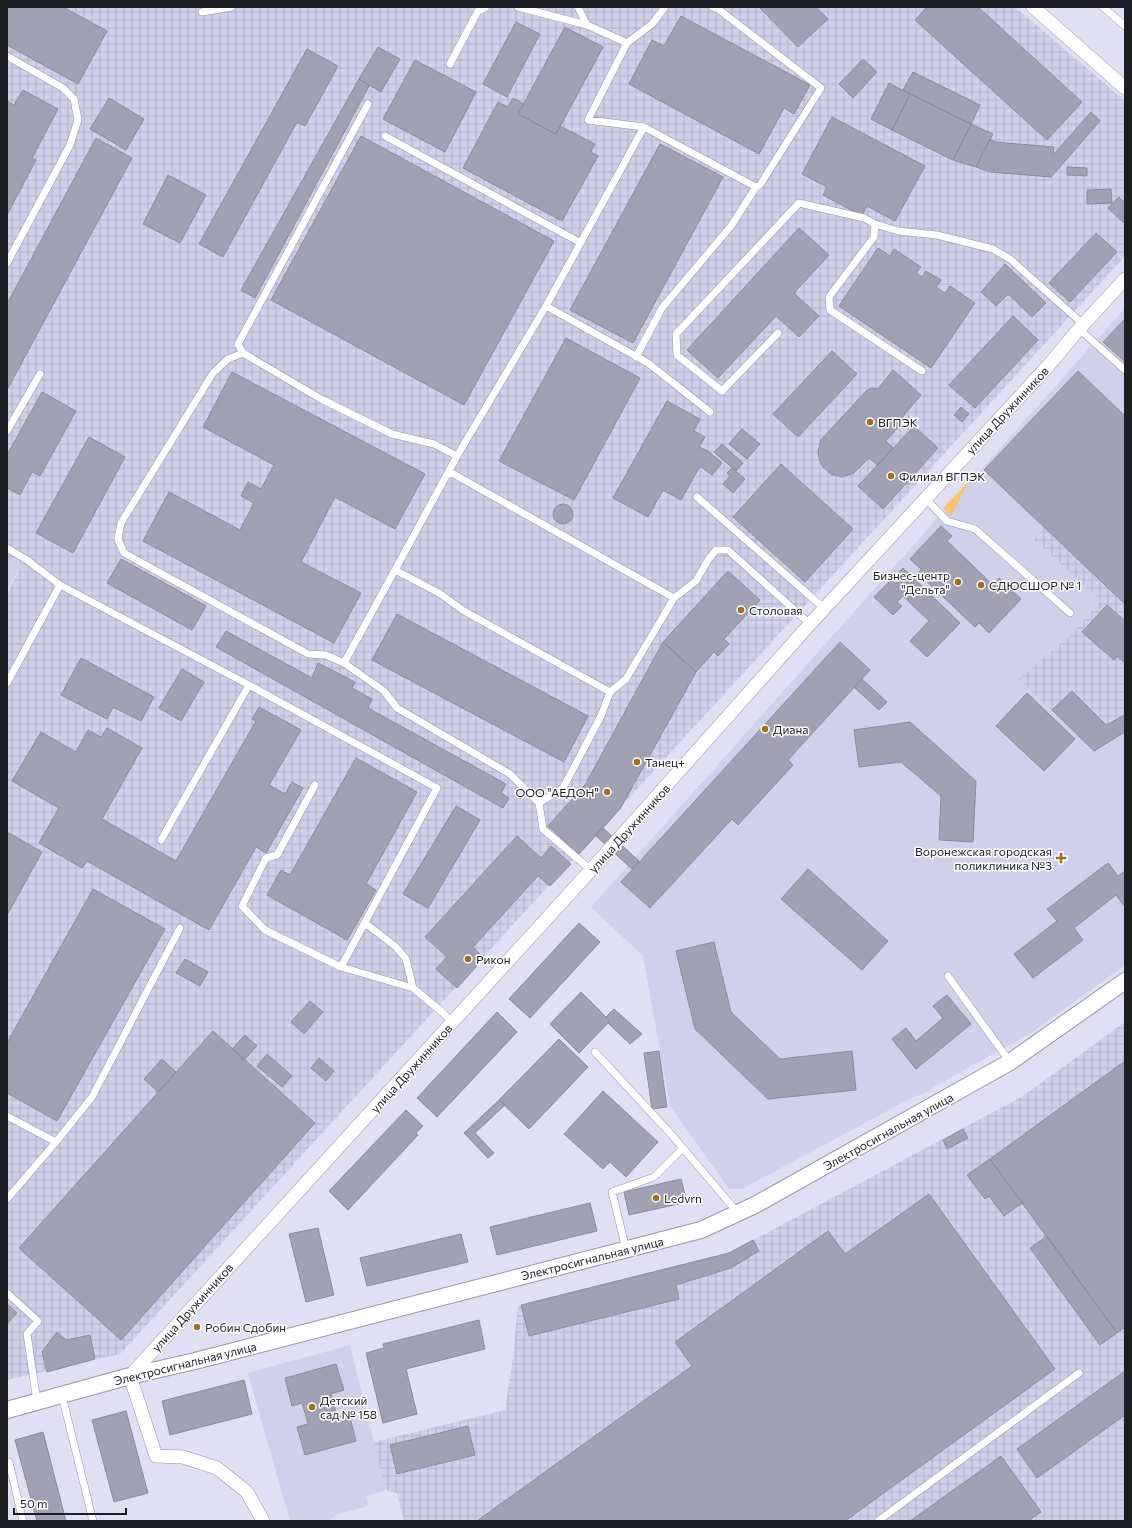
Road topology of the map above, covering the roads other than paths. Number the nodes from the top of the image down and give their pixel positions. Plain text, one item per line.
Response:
1 (232, 7) edge
2 (486, 7) edge
3 (518, 7) edge
4 (578, 7) edge
5 (665, 7) edge
6 (712, 7) edge
7 (1033, 7) edge
8 (1104, 7) edge
9 (202, 12) dead end
10 (587, 25) junction
11 (1125, 26) edge
12 (628, 43) junction
13 (7, 56) edge
14 (450, 64) dead end
15 (1125, 88) edge
16 (368, 104) dead end
17 (644, 127) junction
18 (385, 136) dead end
19 (756, 187) junction
20 (875, 224) junction
21 (581, 243) junction
22 (7, 263) edge
23 (1125, 279) edge
24 (546, 306) junction
25 (1081, 326) junction
26 (778, 333) dead end
27 (243, 353) junction
28 (636, 357) junction
29 (1125, 370) edge
30 (922, 371) dead end
31 (40, 374) dead end
32 (710, 412) dead end
33 (7, 431) edge
34 (457, 456) junction
35 (450, 472) junction
36 (697, 497) dead end
37 (926, 499) junction
38 (7, 548) edge
39 (395, 570) junction
40 (60, 585) junction
41 (775, 592) junction
42 (768, 594) dead end
43 (674, 598) junction
44 (825, 609) junction
45 (1070, 613) dead end
46 (810, 624) junction
47 (344, 663) junction
48 (7, 683) edge
49 (249, 685) junction
50 (610, 692) junction
51 (315, 785) dead end
52 (539, 803) junction
53 (161, 840) dead end
54 (591, 870) junction
55 (365, 923) junction
56 (180, 928) dead end
57 (342, 966) junction
58 (948, 976) dead end
59 (1125, 981) edge
60 (413, 988) junction
61 (453, 1023) junction
62 (595, 1052) dead end
63 (1010, 1062) junction
64 (7, 1116) edge
65 (56, 1142) junction
66 (683, 1148) junction
67 (7, 1199) edge
68 (738, 1213) junction
69 (626, 1249) junction
70 (7, 1293) edge
71 (1080, 1373) dead end
72 (130, 1376) junction
73 (62, 1396) junction
74 (37, 1402) junction
75 (7, 1410) edge
76 (9, 1462) dead end
77 (23, 1521) edge
78 (93, 1521) edge
79 (264, 1521) edge
80 (878, 1521) edge

1 - 9 lane
2 - 14 lane
3 - 10 lane
4 - 10 lane
5 - 12 lane
6 - 19 lane
7 - 15 street
8 - 11 lane
10 - 12 lane
12 - 17 lane
13 - 22 lane
16 - 27 lane
17 - 19 lane
17 - 21 lane
18 - 21 lane
19 - 28 lane
20 - 25 lane
20 - 26 lane
20 - 30 lane
21 - 24 lane
23 - 25 street, улица Дружинников
24 - 28 lane
24 - 34 lane
25 - 29 lane
25 - 37 street, улица Дружинников
27 - 34 lane
27 - 47 lane
28 - 32 lane
31 - 33 lane
34 - 35 lane
35 - 39 lane
35 - 43 lane
36 - 44 lane
37 - 44 street, улица Дружинников
37 - 45 lane
38 - 40 lane
39 - 47 lane
39 - 50 lane
40 - 48 lane
40 - 49 lane
41 - 42 lane
41 - 43 lane
41 - 46 lane
43 - 50 lane
44 - 46 street, улица Дружинников
46 - 54 street, улица Дружинников
47 - 52 lane
49 - 53 lane
49 - 55 lane
50 - 52 lane
51 - 57 lane
52 - 54 lane
54 - 61 street, улица Дружинников
55 - 57 lane
55 - 60 lane
56 - 65 lane
57 - 60 lane
58 - 63 lane
59 - 63 street, Электросигнальная улица
60 - 61 lane
61 - 72 street, улица Дружинников
62 - 66 lane
63 - 68 street, Электросигнальная улица
64 - 65 lane
65 - 67 lane
66 - 68 lane
66 - 69 lane
68 - 69 street, Электросигнальная улица
69 - 72 street, Электросигнальная улица
70 - 74 lane
71 - 80 lane
72 - 73 street, Электросигнальная улица
72 - 79 street
73 - 74 street, Электросигнальная улица
73 - 78 lane
74 - 75 street, Электросигнальная улица
76 - 77 lane

